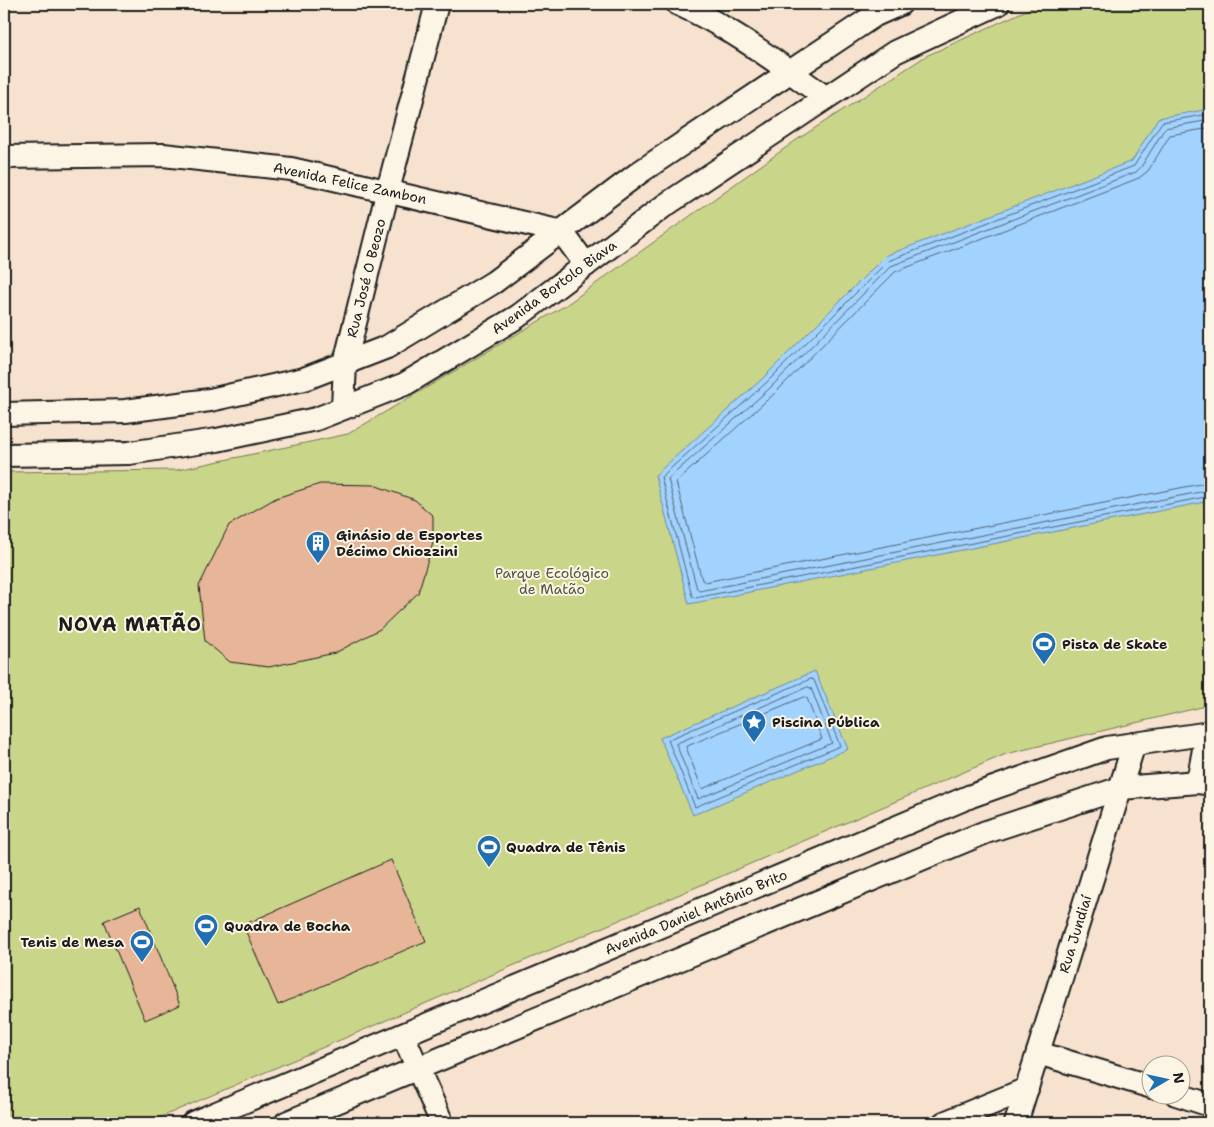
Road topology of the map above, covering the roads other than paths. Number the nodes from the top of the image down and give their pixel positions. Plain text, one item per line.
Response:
1 (437, 4) edge
2 (678, 4) edge
3 (900, 4) edge
4 (998, 4) edge
5 (790, 72) junction
6 (825, 97) junction
7 (4, 156) edge
8 (388, 190) junction
9 (562, 232) junction
10 (586, 265) junction
11 (345, 363) junction
12 (343, 408) junction
13 (4, 414) edge
14 (4, 455) edge
15 (1209, 733) edge
16 (1134, 744) junction
17 (1204, 783) edge
18 (1121, 788) junction
19 (403, 1035) junction
20 (1038, 1054) junction
21 (417, 1069) junction
22 (1142, 1084) edge
23 (1027, 1088) junction
24 (1192, 1099) edge
25 (1210, 1105) edge
26 (193, 1123) edge
27 (286, 1123) edge
28 (442, 1123) edge
29 (944, 1123) edge
30 (1016, 1123) edge

1 - 8 street, Rua José O Beozo
2 - 5 street
3 - 5 street
4 - 6 street, Avenida Bortolo Biava
5 - 6 street
5 - 9 street
6 - 10 street, Avenida Bortolo Biava
7 - 8 street, Avenida Felice Zambon
8 - 9 street, Avenida Felice Zambon
8 - 11 street, Rua José O Beozo
9 - 10 street
9 - 11 street
10 - 12 street, Avenida Bortolo Biava
11 - 12 street, Rua José O Beozo
11 - 13 street
12 - 14 street, Avenida Bortolo Biava
15 - 16 street, Avenida Daniel Antônio Brito
15 - 17 street
16 - 18 street, Rua Jundiaí
16 - 19 street, Avenida Daniel Antônio Brito
17 - 18 street
18 - 20 street, Rua Jundiaí
18 - 21 street
19 - 21 street
19 - 26 street, Avenida Daniel Antônio Brito
20 - 22 street
20 - 23 street, Rua Jundiaí
21 - 27 street
21 - 28 street
23 - 29 street
23 - 30 street, Rua Jundiaí
24 - 25 street

